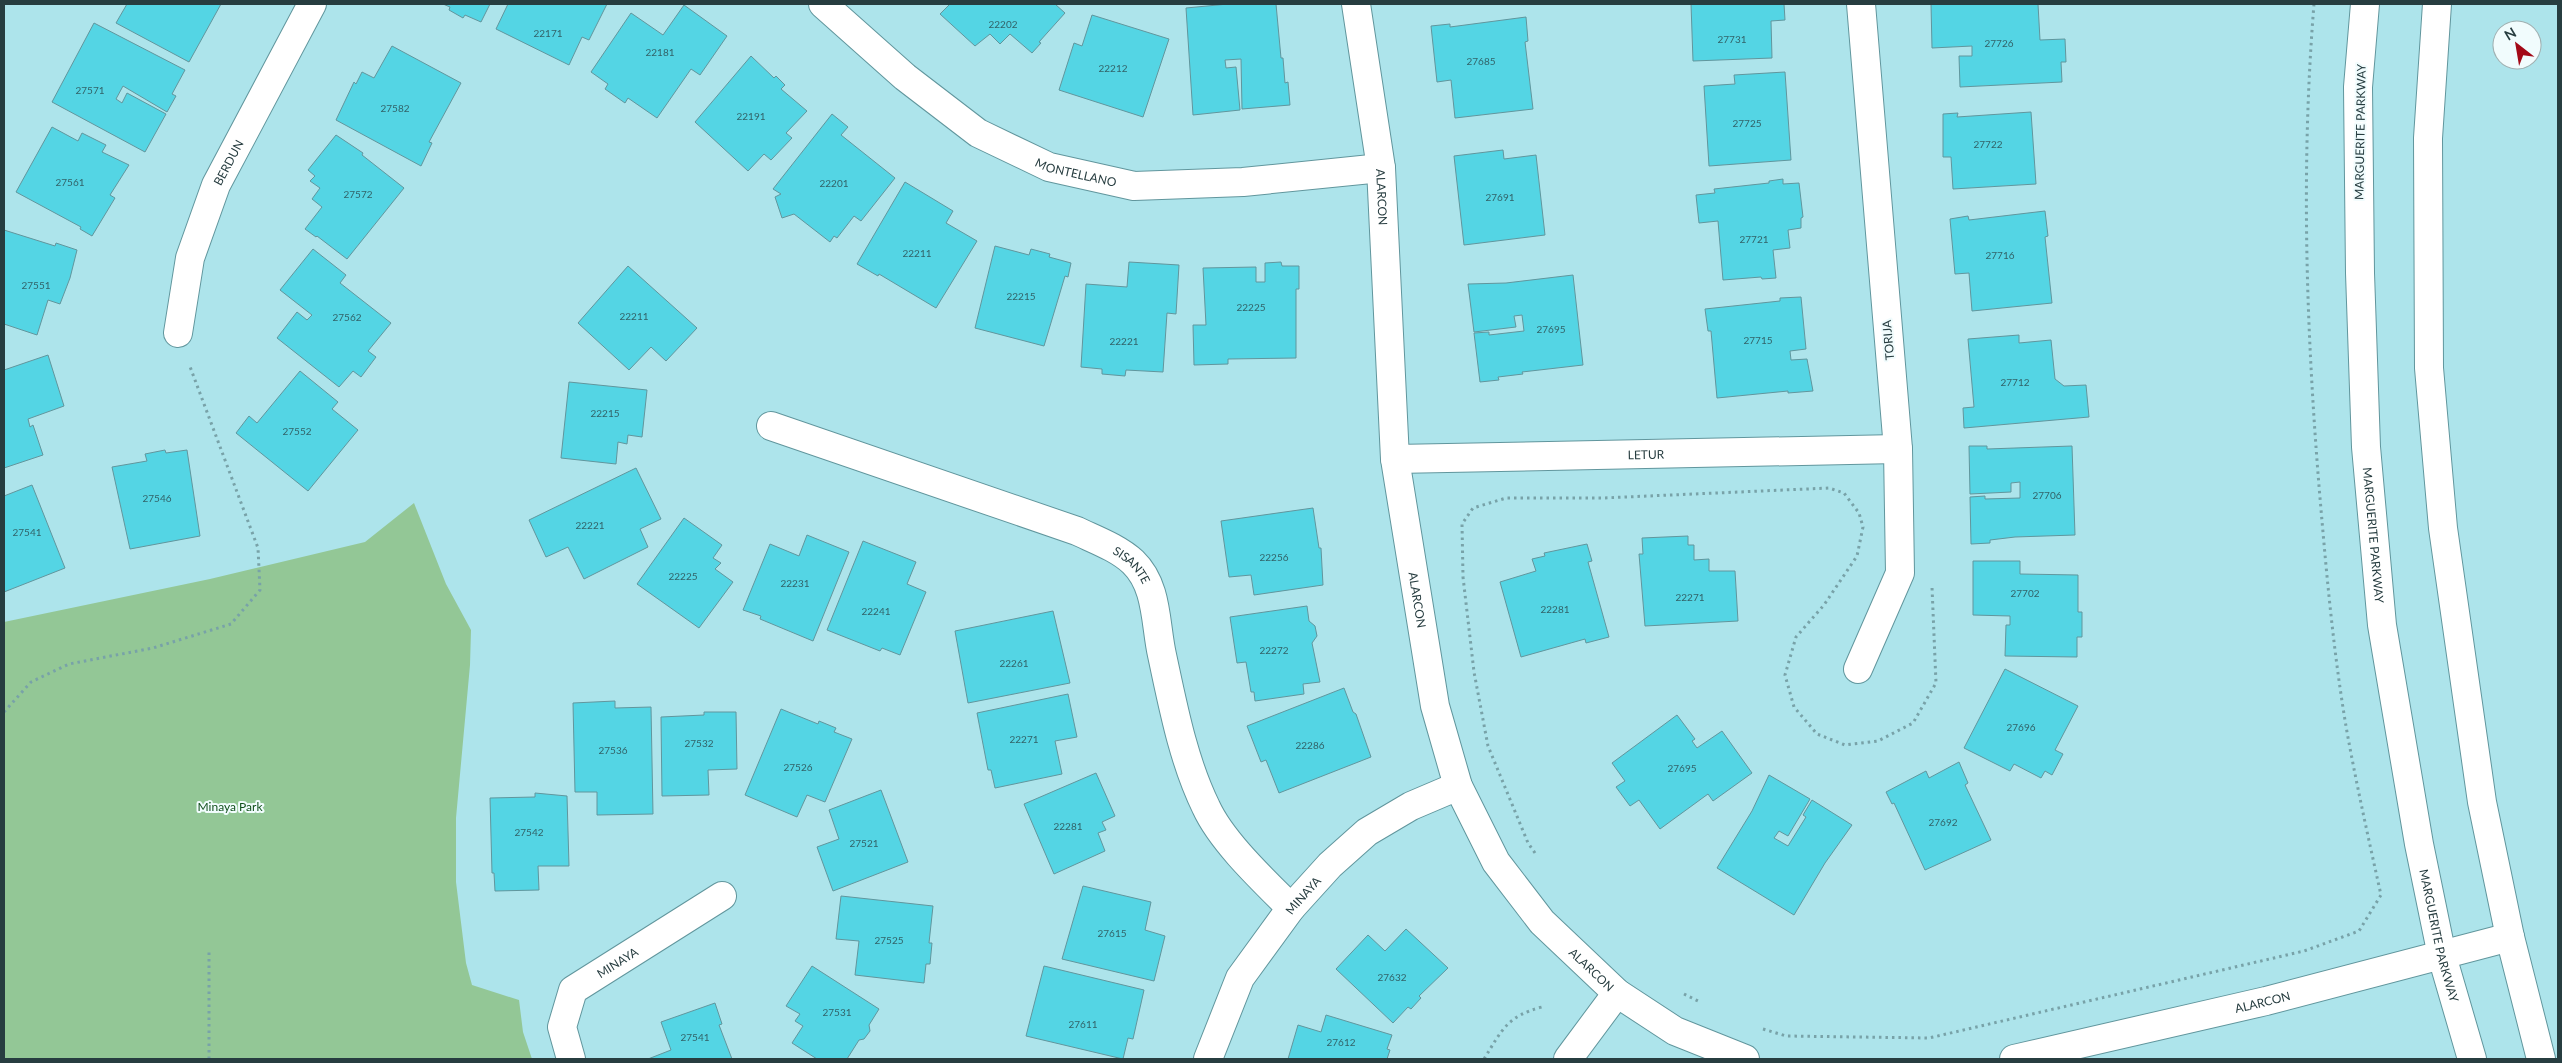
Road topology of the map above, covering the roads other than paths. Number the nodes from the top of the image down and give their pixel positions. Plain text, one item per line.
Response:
1 (312, 4) edge
2 (822, 4) edge
3 (1356, 4) edge
4 (1861, 4) edge
5 (2365, 4) edge
6 (2437, 4) edge
7 (1382, 168) junction
8 (178, 333) road end
9 (771, 426) dead end
10 (1898, 449) junction
11 (1395, 459) junction
12 (1858, 669) dead end
13 (1458, 786) junction
14 (722, 896) dead end
15 (1292, 908) junction
16 (2510, 937) junction
17 (2442, 956) junction
18 (1617, 993) junction
19 (571, 1059) edge
20 (1208, 1059) edge
21 (1568, 1059) edge
22 (1745, 1059) edge
23 (2014, 1059) edge
24 (2472, 1059) edge
25 (2541, 1059) edge

1 - 8 street, BERDUN
2 - 7 street, MONTELLANO
3 - 7 street, ALARCON
4 - 10 street, TORIJA
5 - 17 street, MARGUERITE PARKWAY
6 - 16 street
7 - 11 street, ALARCON
9 - 15 street, SISANTE
10 - 11 street, LETUR
10 - 12 street, TORIJA
11 - 13 street, ALARCON
13 - 15 street, MINAYA
13 - 18 street, ALARCON
14 - 19 street, MINAYA
15 - 20 street, MINAYA
16 - 17 street, ALARCON
16 - 25 street
17 - 23 street, ALARCON
17 - 24 street, MARGUERITE PARKWAY
18 - 21 street
18 - 22 street, ALARCON

